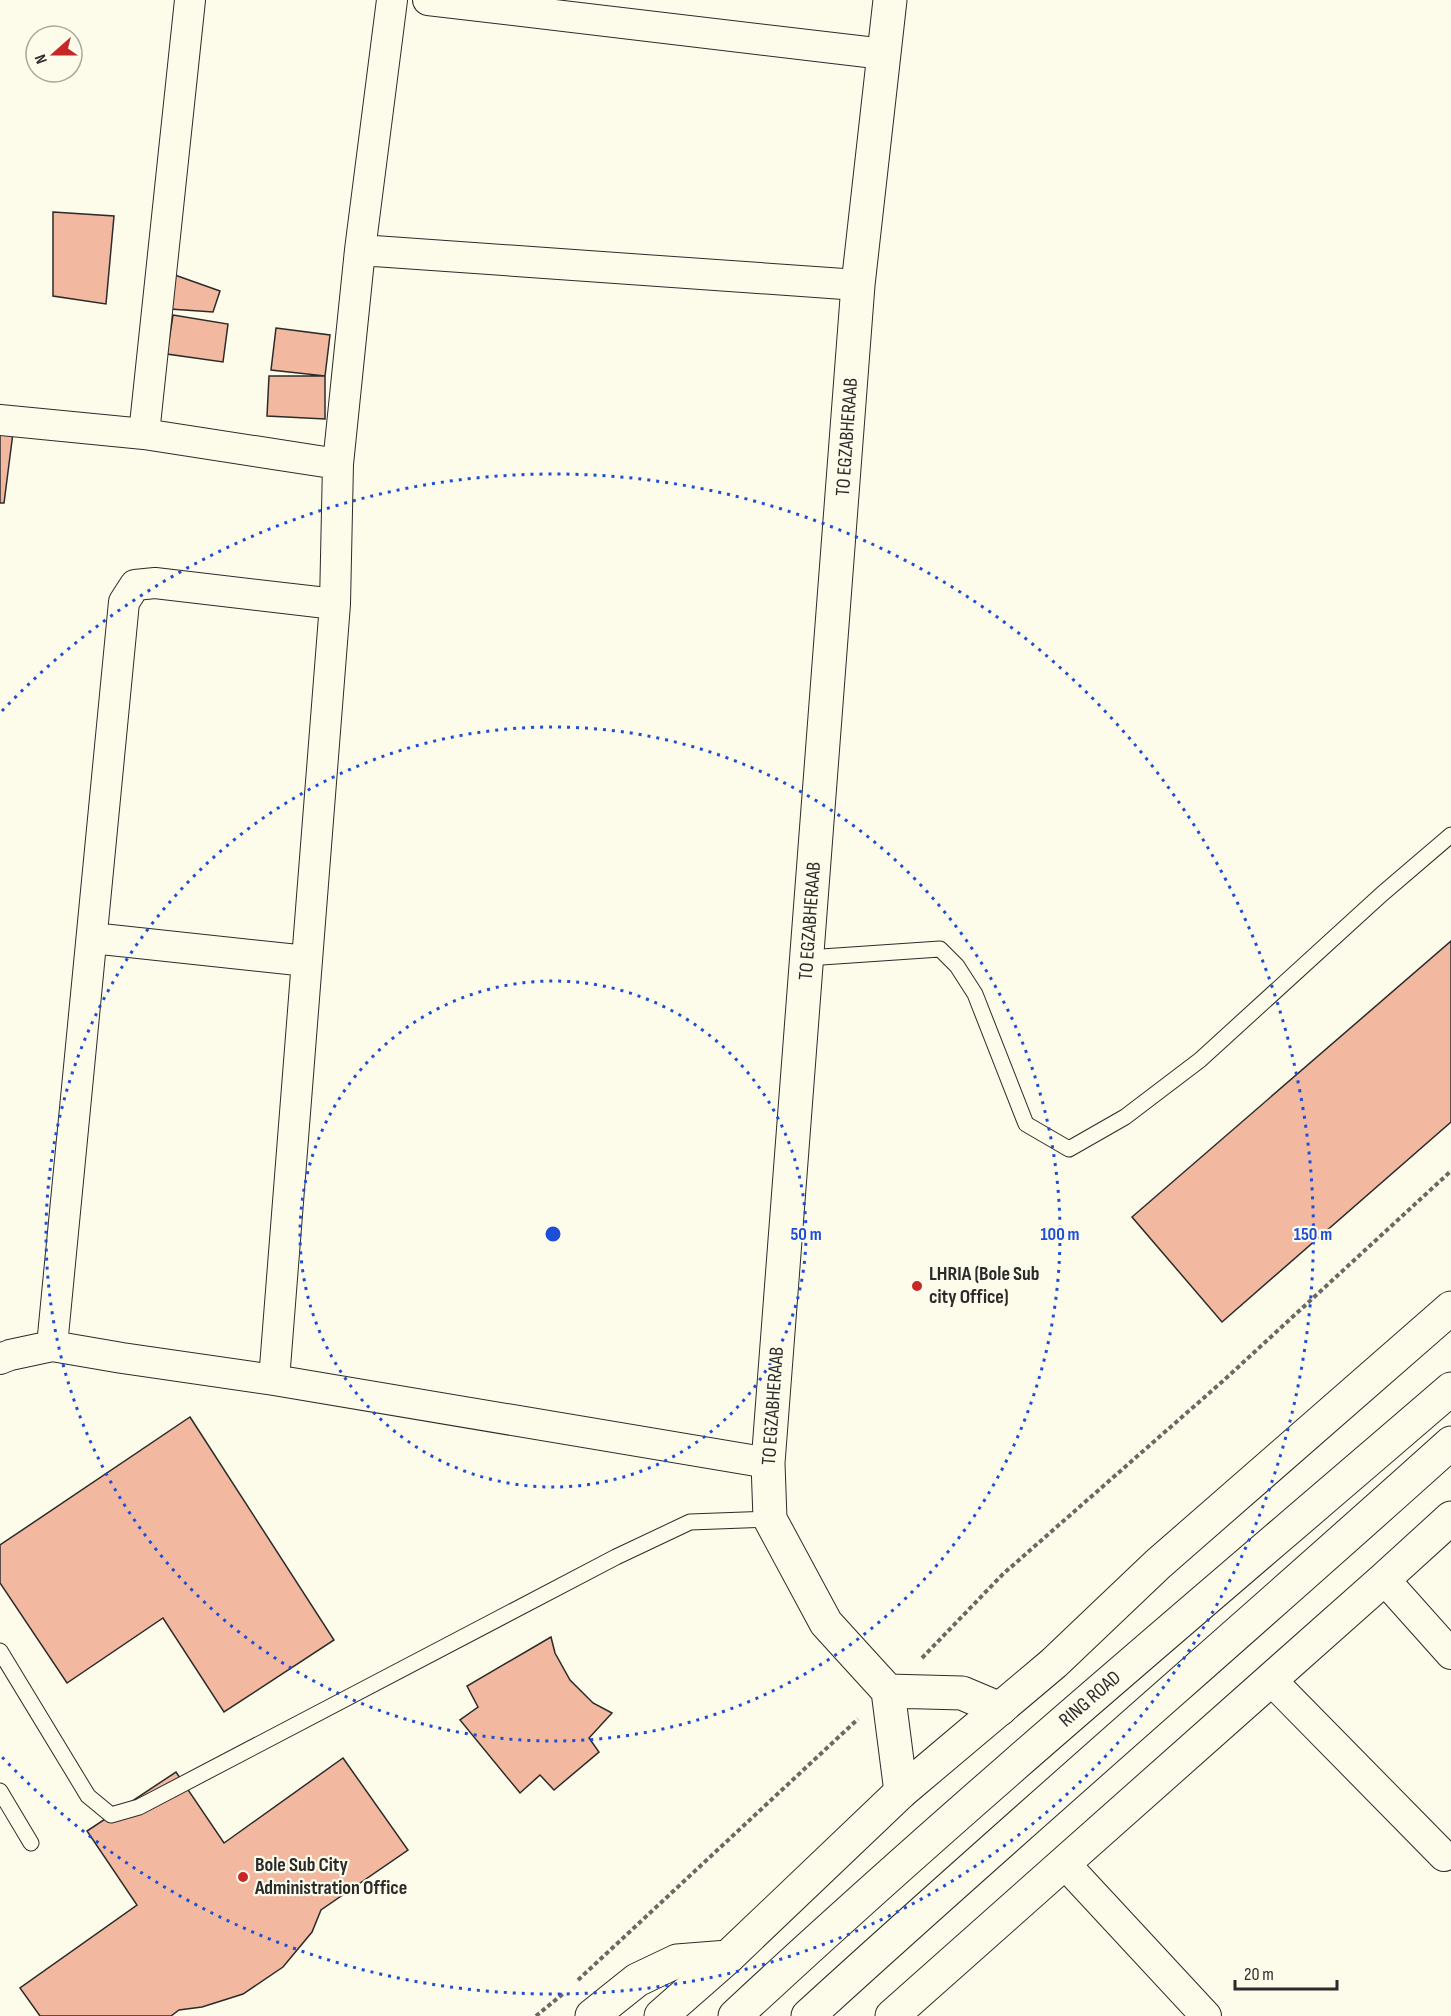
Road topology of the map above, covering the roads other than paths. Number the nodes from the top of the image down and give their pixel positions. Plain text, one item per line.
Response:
1 (190, 0) edge
2 (392, 0) edge
3 (428, 0) edge
4 (890, 0) edge
5 (884, 54) junction
6 (360, 250) junction
7 (858, 285) junction
8 (0, 420) edge
9 (144, 434) junction
10 (338, 464) junction
11 (334, 604) junction
12 (1451, 835) edge
13 (92, 938) junction
14 (807, 958) junction
15 (307, 961) junction
16 (1451, 1308) edge
17 (52, 1346) junction
18 (0, 1359) edge
19 (274, 1380) junction
20 (1451, 1389) edge
21 (1451, 1443) edge
22 (768, 1463) junction
23 (1451, 1518) edge
24 (770, 1519) junction
25 (1384, 1579) junction
26 (0, 1651) edge
27 (1451, 1654) edge
28 (1270, 1679) junction
29 (888, 1691) junction
30 (1000, 1709) junction
31 (0, 1791) edge
32 (901, 1792) junction
33 (31, 1843) dead end
34 (1444, 1856) dead end
35 (1065, 1864) junction
36 (728, 1957) junction
37 (592, 2016) edge
38 (661, 2016) edge
39 (735, 2016) edge
40 (808, 2016) edge
41 (892, 2016) edge
42 (1206, 2016) edge

1 - 9 street
2 - 6 street
3 - 5 street
4 - 5 main road, TO EGZABHERAAB
5 - 7 main road, TO EGZABHERAAB
6 - 7 street
6 - 10 street
7 - 14 main road, TO EGZABHERAAB
8 - 9 street
9 - 10 street
10 - 11 street
11 - 13 street
11 - 15 street
12 - 14 lane
13 - 15 street
13 - 17 street
14 - 22 main road, TO EGZABHERAAB
15 - 19 street
16 - 30 main road
17 - 18 street
17 - 19 street
19 - 22 street
20 - 39 main road, RING ROAD
21 - 40 main road
22 - 24 main road, TO EGZABHERAAB
23 - 25 main road
24 - 26 lane
24 - 29 main road, TO EGZABHERAAB
25 - 27 street
25 - 28 main road
28 - 34 street
28 - 35 main road
29 - 30 main road
29 - 32 main road
30 - 32 main road
31 - 33 lane
32 - 36 main road
35 - 41 main road
35 - 42 street
36 - 37 main road
36 - 38 main road

